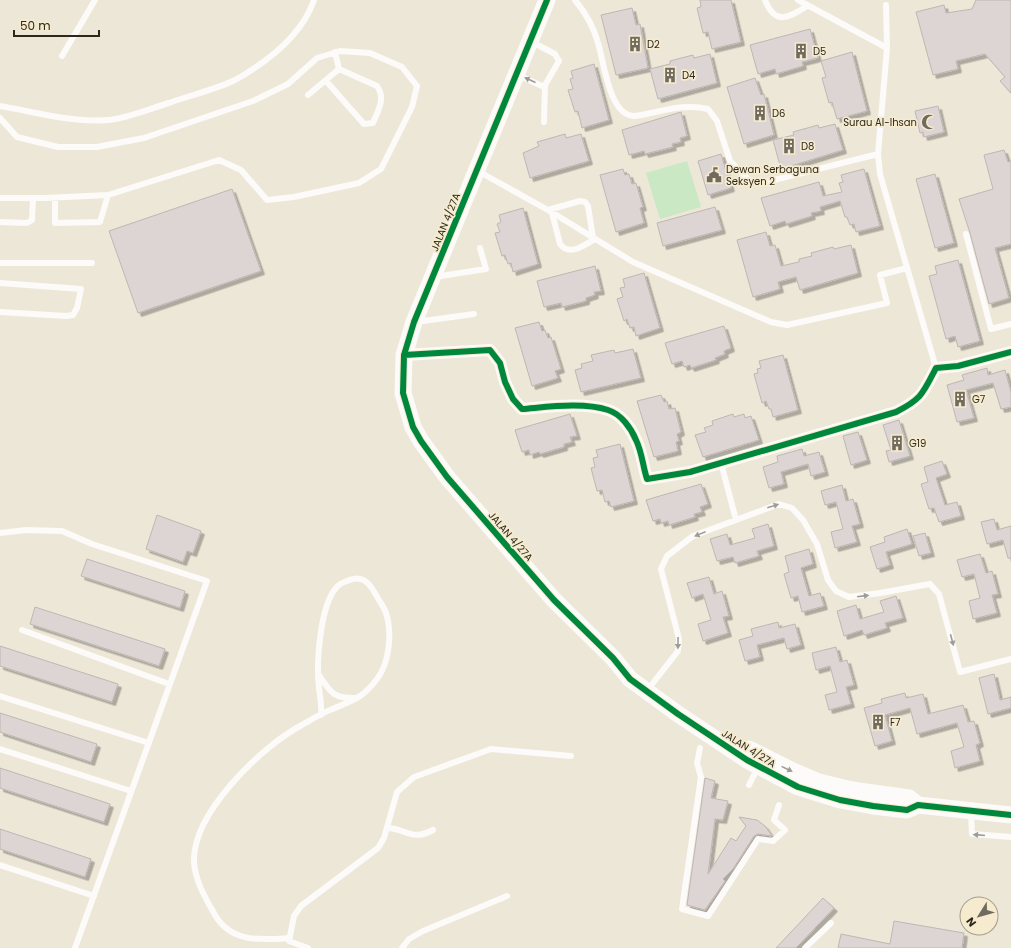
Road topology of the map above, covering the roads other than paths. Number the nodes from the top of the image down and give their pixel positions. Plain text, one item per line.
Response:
1 (95, 0) edge
2 (314, 0) edge
3 (547, 0) edge
4 (575, 0) edge
5 (765, 0) edge
6 (798, 0) edge
7 (886, 5) dead end
8 (807, 6) junction
9 (530, 41) junction
10 (887, 48) junction
11 (335, 52) junction
12 (62, 56) dead end
13 (339, 69) junction
14 (517, 74) junction
15 (326, 82) junction
16 (546, 85) junction
17 (308, 95) dead end
18 (0, 106) edge
19 (0, 118) edge
20 (544, 122) dead end
21 (878, 154) junction
22 (477, 170) junction
23 (108, 195) junction
24 (0, 198) edge
25 (33, 198) junction
26 (55, 198) junction
27 (550, 211) junction
28 (0, 222) edge
29 (966, 234) dead end
30 (594, 238) junction
31 (480, 248) dead end
32 (0, 263) edge
33 (92, 263) dead end
34 (907, 268) junction
35 (433, 278) junction
36 (0, 283) edge
37 (0, 312) edge
38 (474, 314) dead end
39 (414, 322) junction
40 (1011, 324) edge
41 (1011, 352) edge
42 (404, 355) junction
43 (936, 368) junction
44 (721, 463) junction
45 (736, 520) junction
46 (0, 532) edge
47 (22, 630) dead end
48 (613, 658) junction
49 (1011, 658) edge
50 (318, 674) junction
51 (653, 683) junction
52 (169, 684) junction
53 (0, 696) edge
54 (359, 698) junction
55 (321, 715) junction
56 (149, 743) junction
57 (700, 748) dead end
58 (0, 749) edge
59 (570, 756) dead end
60 (761, 762) junction
61 (749, 785) dead end
62 (131, 791) junction
63 (779, 805) dead end
64 (971, 809) junction
65 (1011, 815) edge
66 (387, 828) junction
67 (433, 830) dead end
68 (1011, 838) edge
69 (0, 865) edge
70 (94, 896) junction
71 (507, 896) dead end
72 (831, 923) dead end
73 (289, 938) junction
74 (76, 948) edge
75 (308, 948) edge
76 (402, 948) edge
77 (805, 948) edge

1 - 12 lane
2 - 18 lane
3 - 9 street, JALAN 4/27A
4 - 21 lane
5 - 8 lane
6 - 8 lane
7 - 10 lane
8 - 10 lane
9 - 14 street, JALAN 4/27A
9 - 16 lane
10 - 21 lane
11 - 13 lane
11 - 19 lane
11 - 23 lane
13 - 15 lane
13 - 15 lane
16 -> 14 lane
14 - 22 street, JALAN 4/27A
15 - 17 lane
16 - 20 lane
21 - 34 lane
22 - 27 lane
22 - 35 street, JALAN 4/27A
23 - 26 lane
23 - 26 lane
24 - 25 lane
25 - 26 lane
25 - 28 lane
27 - 30 lane
27 - 30 lane
27 - 30 lane
29 - 40 lane
30 - 34 lane
31 - 35 lane
32 - 33 lane
34 - 43 lane
35 - 39 street, JALAN 4/27A
36 - 37 lane
38 - 39 lane
39 - 42 street, JALAN 4/27A
41 - 43 street
42 - 44 street
42 - 48 street, JALAN 4/27A
43 - 44 street
44 - 45 lane
45 -> 49 lane
45 -> 51 lane
46 - 52 lane
47 - 52 lane
48 - 51 street, JALAN 4/27A
48 - 60 street, JALAN 4/27A
50 - 54 lane
50 - 54 lane
50 - 55 lane
51 - 60 street, JALAN 4/27A
52 - 56 lane
53 - 56 lane
54 - 55 lane
55 - 73 lane
56 - 62 lane
57 - 63 lane
58 - 62 lane
59 - 66 lane
60 - 61 lane
60 - 64 street, JALAN 4/27A
62 - 70 lane
64 - 65 street, JALAN 4/27A
68 -> 64 lane
66 - 67 lane
66 - 73 lane
69 - 70 lane
70 - 74 lane
71 - 76 lane
72 - 77 lane
73 - 75 lane

